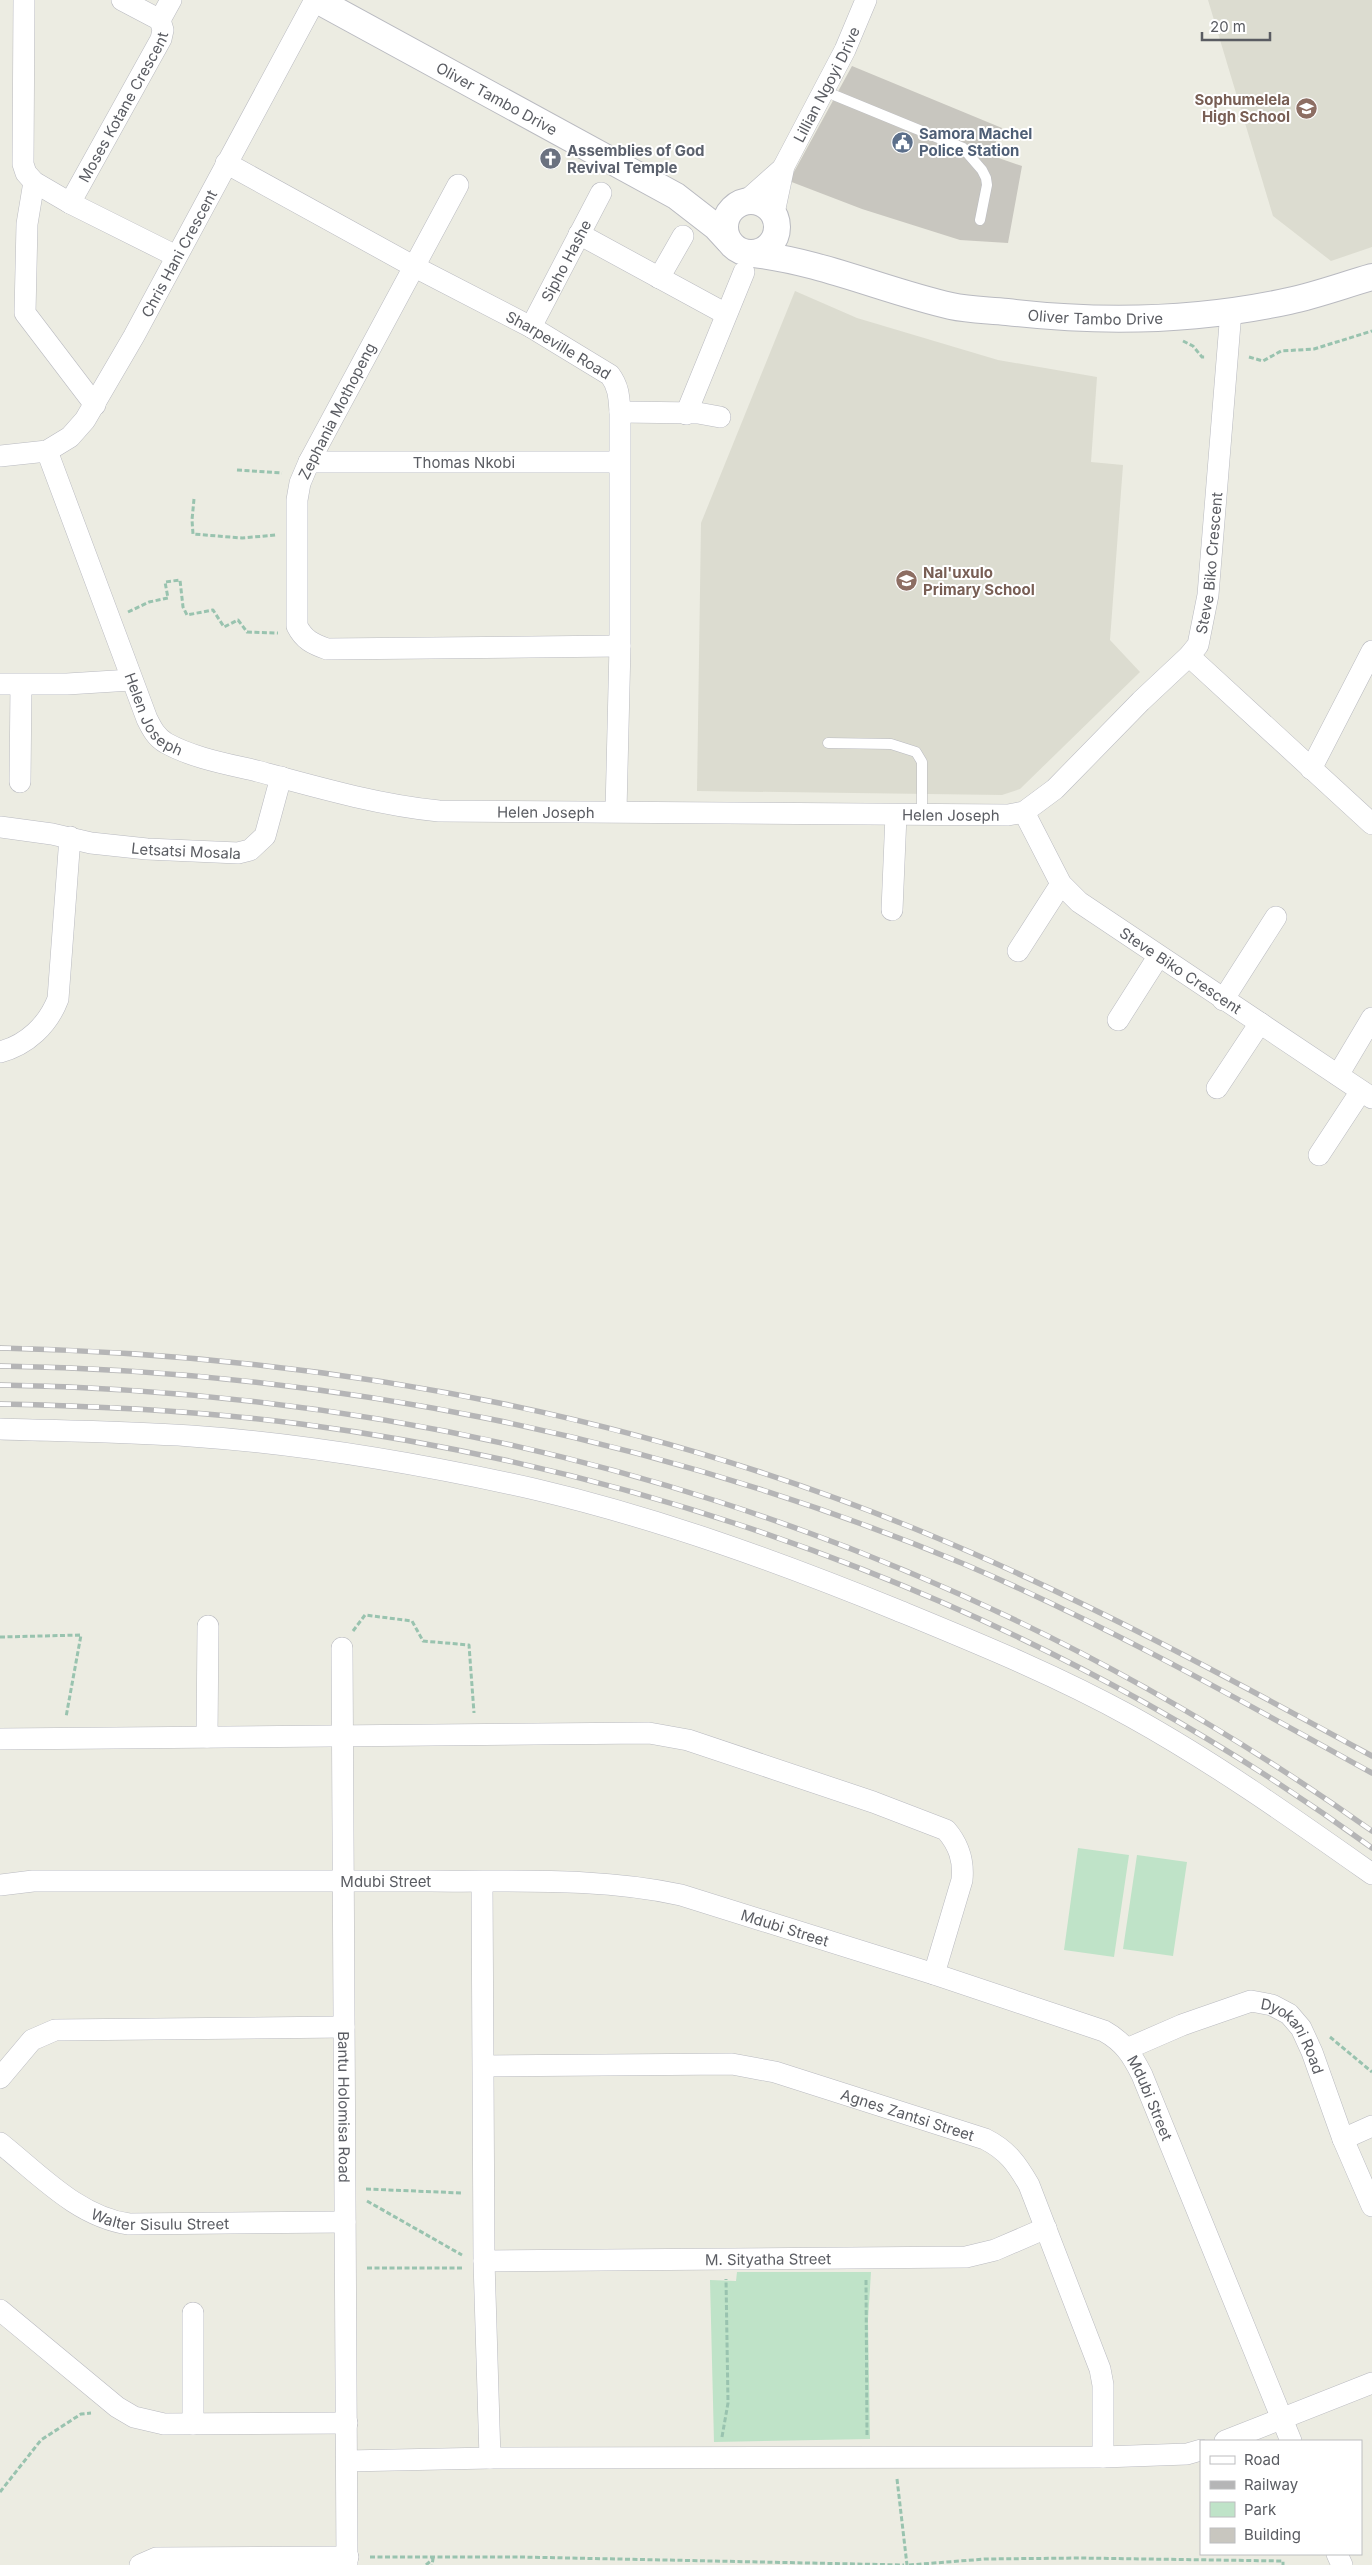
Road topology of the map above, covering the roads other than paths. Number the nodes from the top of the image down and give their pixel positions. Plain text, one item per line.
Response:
1 (24, 0) edge
2 (122, 0) edge
3 (171, 0) edge
4 (316, 0) edge
5 (866, 0) edge
6 (160, 20) junction
7 (824, 91) junction
8 (226, 163) junction
9 (784, 166) junction
10 (34, 182) junction
11 (458, 185) dead end
12 (602, 193) dead end
13 (676, 196) junction
14 (742, 202) junction
15 (70, 203) junction
16 (775, 217) junction
17 (980, 220) dead end
18 (579, 234) junction
19 (683, 236) dead end
20 (727, 239) junction
21 (176, 256) junction
22 (749, 263) junction
23 (413, 266) junction
24 (821, 267) junction
25 (1372, 277) edge
26 (659, 278) junction
27 (1231, 310) junction
28 (726, 314) junction
29 (531, 327) junction
30 (95, 405) junction
31 (620, 412) junction
32 (686, 414) junction
33 (720, 417) dead end
34 (46, 451) junction
35 (0, 456) edge
36 (619, 462) junction
37 (306, 469) junction
38 (620, 646) junction
39 (1372, 651) edge
40 (1190, 656) junction
41 (131, 680) junction
42 (0, 684) edge
43 (21, 685) junction
44 (828, 743) dead end
45 (1311, 769) junction
46 (281, 778) junction
47 (20, 782) dead end
48 (616, 811) junction
49 (1024, 812) junction
50 (896, 815) junction
51 (922, 816) junction
52 (1372, 824) edge
53 (0, 827) edge
54 (70, 837) junction
55 (1062, 884) junction
56 (892, 910) dead end
57 (1276, 917) dead end
58 (1018, 951) dead end
59 (1158, 957) junction
60 (1223, 1000) junction
61 (1372, 1018) edge
62 (1118, 1020) dead end
63 (1260, 1023) junction
64 (0, 1052) edge
65 (1338, 1075) junction
66 (1217, 1088) dead end
67 (1367, 1094) edge
68 (1319, 1155) dead end
69 (0, 1429) edge
70 (208, 1626) dead end
71 (342, 1648) road end
72 (207, 1737) junction
73 (343, 1737) junction
74 (0, 1739) edge
75 (1372, 1874) edge
76 (344, 1881) junction
77 (482, 1882) junction
78 (0, 1885) edge
79 (934, 1974) junction
80 (344, 2027) junction
81 (1128, 2048) junction
82 (484, 2066) junction
83 (0, 2078) edge
84 (1372, 2126) edge
85 (1343, 2139) junction
86 (0, 2143) edge
87 (1372, 2206) edge
88 (345, 2222) junction
89 (1046, 2228) junction
90 (484, 2264) junction
91 (0, 2310) edge
92 (193, 2313) dead end
93 (1372, 2383) edge
94 (1282, 2420) junction
95 (347, 2423) junction
96 (193, 2424) junction
97 (1228, 2440) edge
98 (1291, 2440) edge
99 (1200, 2450) edge
100 (1103, 2457) junction
101 (490, 2458) junction
102 (347, 2461) junction
103 (347, 2561) edge
104 (140, 2565) edge

1 - 10 street
2 - 6 street, Moses Kotane Crescent
3 - 6 street
4 - 8 street, Chris Hani Crescent
4 - 13 street, Oliver Tambo Drive
5 - 7 street, Lillian Ngoyi Drive
6 - 15 street, Moses Kotane Crescent
7 - 9 street, Lillian Ngoyi Drive
7 - 17 lane
8 - 21 street, Chris Hani Crescent
8 - 23 street, Sharpeville Road
9 - 14 street
9 - 16 street
10 - 15 street
10 - 30 street
11 - 23 street, Zephania Mothopeng
12 - 18 street, Sipho Hashe
13 - 14 street, Oliver Tambo Drive
13 - 20 street, Oliver Tambo Drive
14 - 16 street
14 - 20 street
15 - 21 street
16 - 22 street
16 - 24 street, Oliver Tambo Drive
18 - 26 street
18 - 29 street, Sipho Hashe
19 - 26 street
20 - 22 street
21 - 30 street, Chris Hani Crescent
22 - 24 street, Oliver Tambo Drive
22 - 28 street
23 - 29 street, Sharpeville Road
23 - 37 street, Zephania Mothopeng
24 - 27 street, Oliver Tambo Drive
25 - 27 street, Oliver Tambo Drive
26 - 28 street
27 - 40 street, Steve Biko Crescent
28 - 32 street
29 - 31 street, Sharpeville Road
30 - 34 street, Chris Hani Crescent
31 - 32 street
31 - 36 street, Sharpeville Road
32 - 33 street
34 - 35 street, Chris Hani Crescent
34 - 41 street, Helen Joseph
36 - 37 street, Thomas Nkobi
36 - 38 street, Sharpeville Road
37 - 38 street, Zephania Mothopeng
38 - 48 street, Sharpeville Road
39 - 45 street
40 - 45 street
40 - 49 street, Helen Joseph
41 - 43 street
41 - 46 street, Helen Joseph
42 - 43 street
43 - 47 street
44 - 51 lane
45 - 52 street
46 - 48 street, Helen Joseph
46 - 54 street, Letsatsi Mosala
48 - 50 street, Helen Joseph
49 - 51 street, Helen Joseph
49 - 55 street, Steve Biko Crescent
50 - 51 street, Helen Joseph
50 - 56 street
53 - 54 street, Letsatsi Mosala
54 - 64 street
55 - 58 street
55 - 59 street, Steve Biko Crescent
57 - 60 street
59 - 60 street, Steve Biko Crescent
59 - 62 street
60 - 63 street, Steve Biko Crescent
61 - 65 street
63 - 65 street, Steve Biko Crescent
63 - 66 street
65 - 67 street, Steve Biko Crescent
67 - 68 street
69 - 75 street
70 - 72 street
71 - 73 street, Bantu Holomisa Road
72 - 73 street
72 - 74 street
73 - 76 street, Bantu Holomisa Road
73 - 79 street
76 - 77 street, Mdubi Street
76 - 78 street, Mdubi Street
76 - 80 street, Bantu Holomisa Road
77 - 79 street, Mdubi Street
77 - 82 street
79 - 81 street, Mdubi Street
80 - 83 street
80 - 88 street, Bantu Holomisa Road
81 - 85 street, Dyokani Road
81 - 94 street, Mdubi Street
82 - 89 street, Agnes Zantsi Street
82 - 90 street
84 - 85 street
85 - 87 street, Dyokani Road
86 - 88 street, Walter Sisulu Street
88 - 95 street, Bantu Holomisa Road
89 - 90 street, M. Sityatha Street
89 - 100 street, Agnes Zantsi Street
90 - 101 street
91 - 96 street
92 - 96 street
93 - 94 street
94 - 97 street
94 - 98 street, Mdubi Street
95 - 96 street
95 - 102 street, Bantu Holomisa Road
99 - 100 street
100 - 101 street
101 - 102 street
102 - 103 street, Bantu Holomisa Road
103 - 104 street

